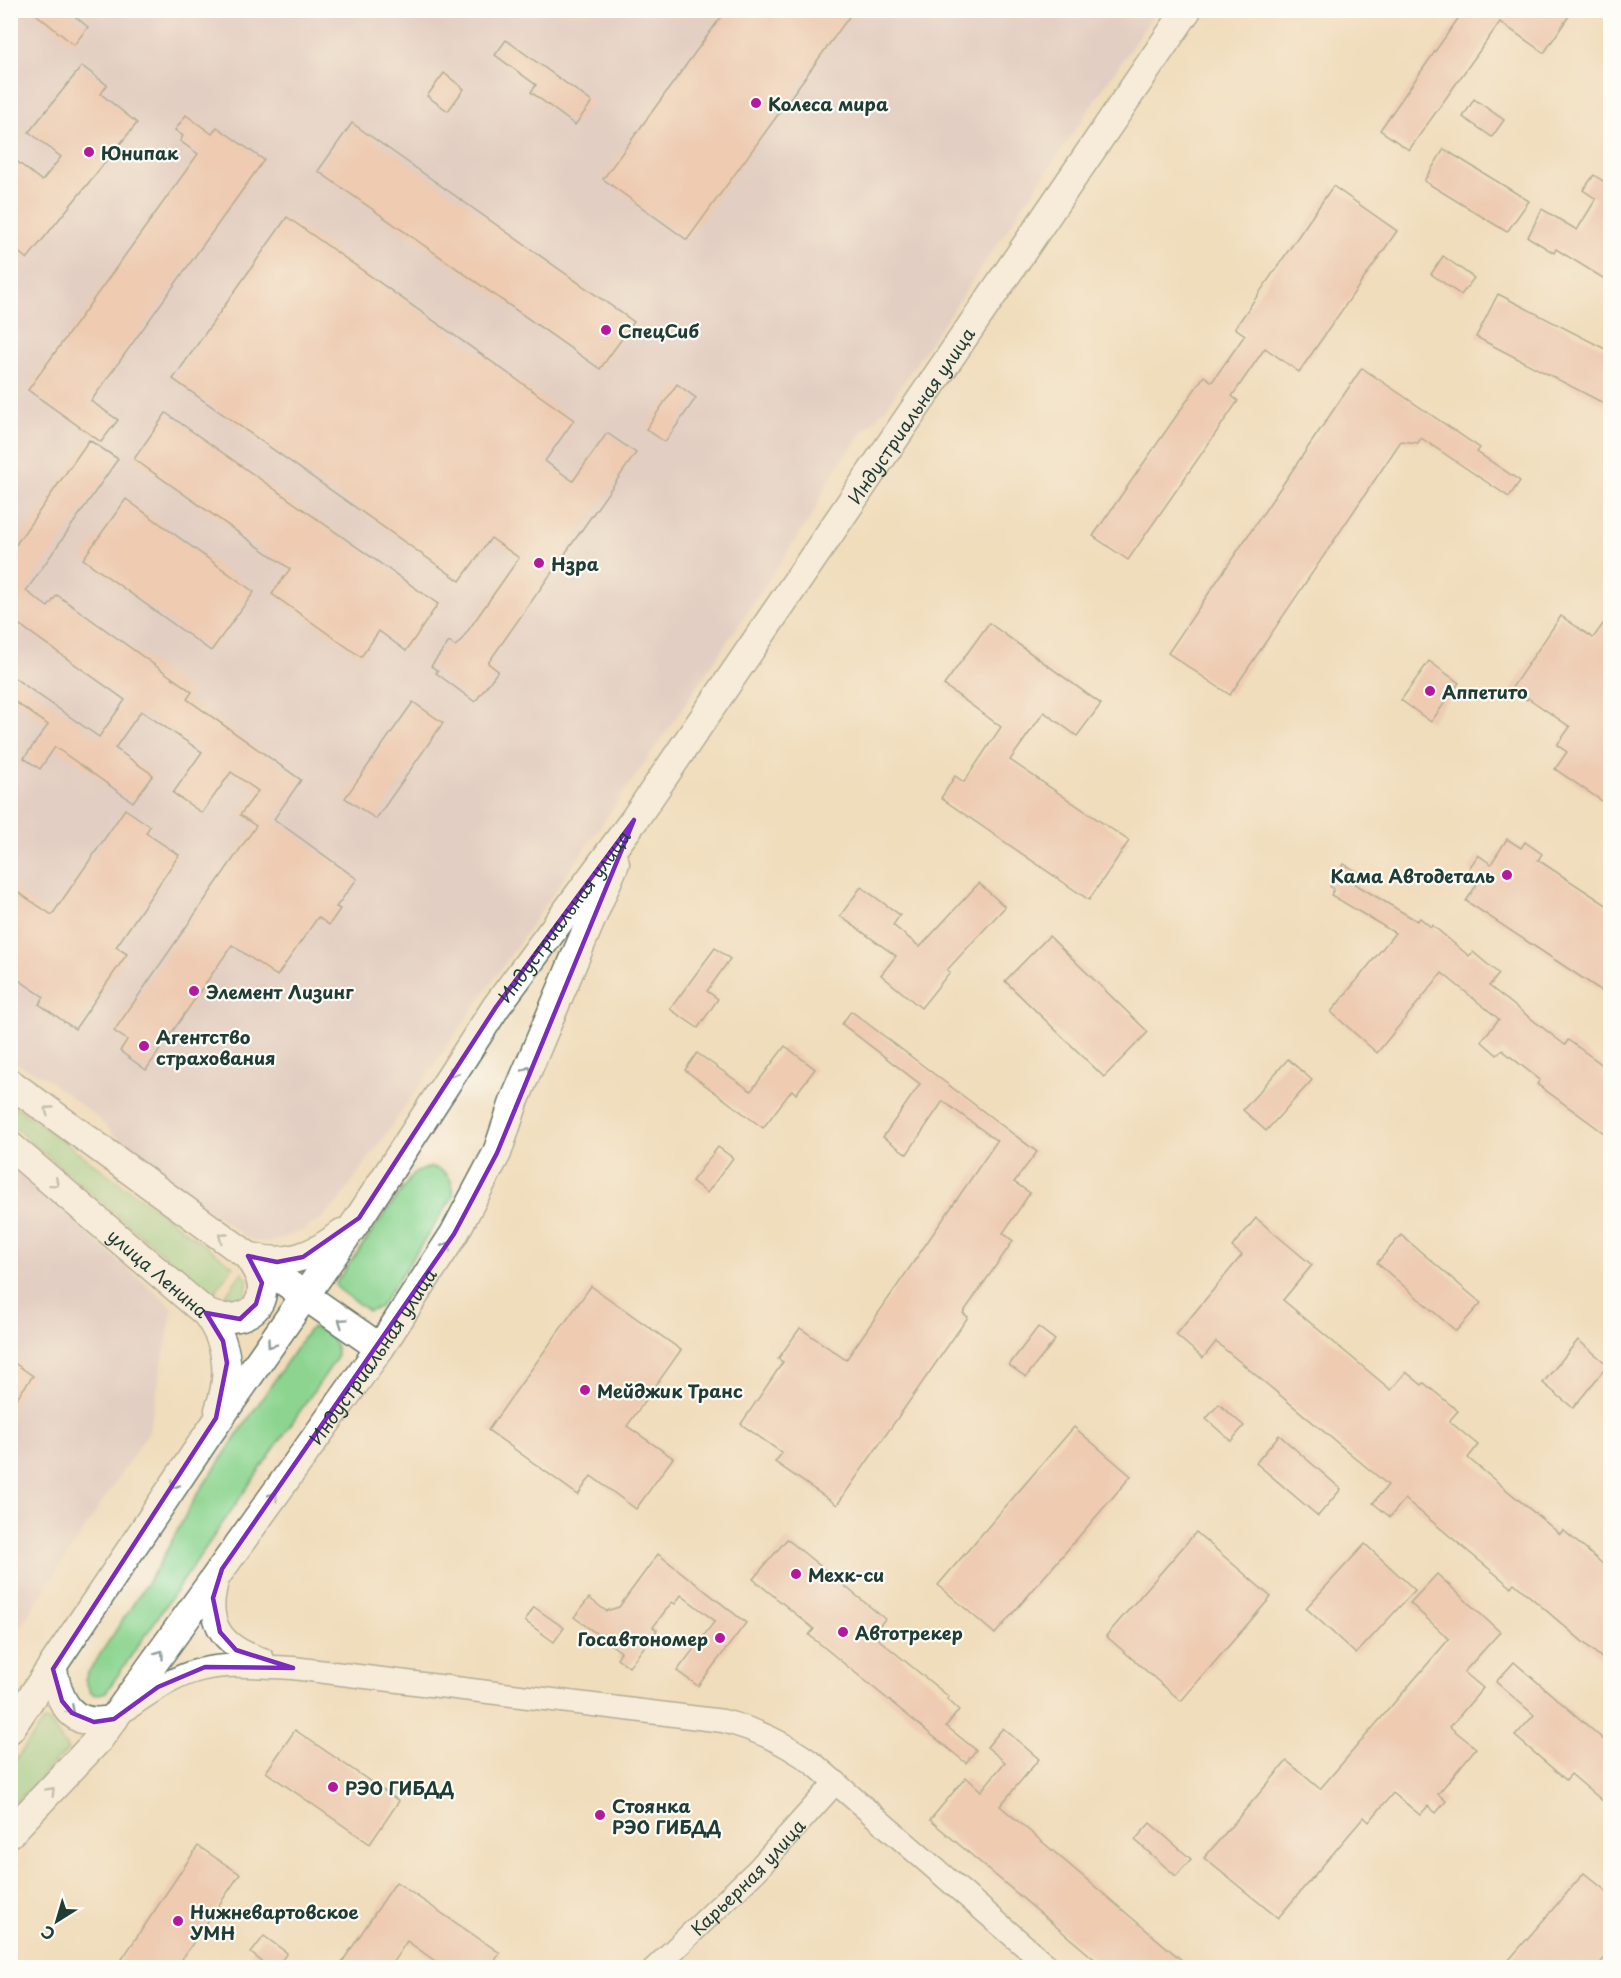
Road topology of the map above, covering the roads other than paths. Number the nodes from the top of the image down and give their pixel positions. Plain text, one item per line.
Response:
1 (1187, 10) edge
2 (634, 820) junction
3 (10, 1083) edge
4 (10, 1146) edge
5 (359, 1218) junction
6 (248, 1256) junction
7 (304, 1296) junction
8 (206, 1313) junction
9 (380, 1347) junction
10 (207, 1436) junction
11 (222, 1569) junction
12 (293, 1668) junction
13 (53, 1669) junction
14 (114, 1719) junction
15 (10, 1729) edge
16 (836, 1782) junction
17 (10, 1833) edge
18 (655, 1968) edge
19 (1050, 1968) edge

1 - 2 main road, Индустриальная улица
2 -> 5 main road, Индустриальная улица
9 -> 2 main road, Индустриальная улица
6 -> 3 main road
4 -> 8 main road, улица Ленина
5 - 6 main road
5 - 7 main road, Индустриальная улица
6 - 7 main road
6 - 8 main road
9 -> 7 main road
7 -> 10 main road, Индустриальная улица
8 - 10 main road, улица Ленина
11 -> 9 main road, Индустриальная улица
10 -> 13 main road, Индустриальная улица
11 - 12 street
14 -> 11 main road, Индустриальная улица
12 - 14 street
12 - 16 street
13 -> 14 main road
13 - 15 main road, Индустриальная улица
17 -> 14 main road, Индустриальная улица
16 - 18 street, Карьерная улица
16 - 19 street

